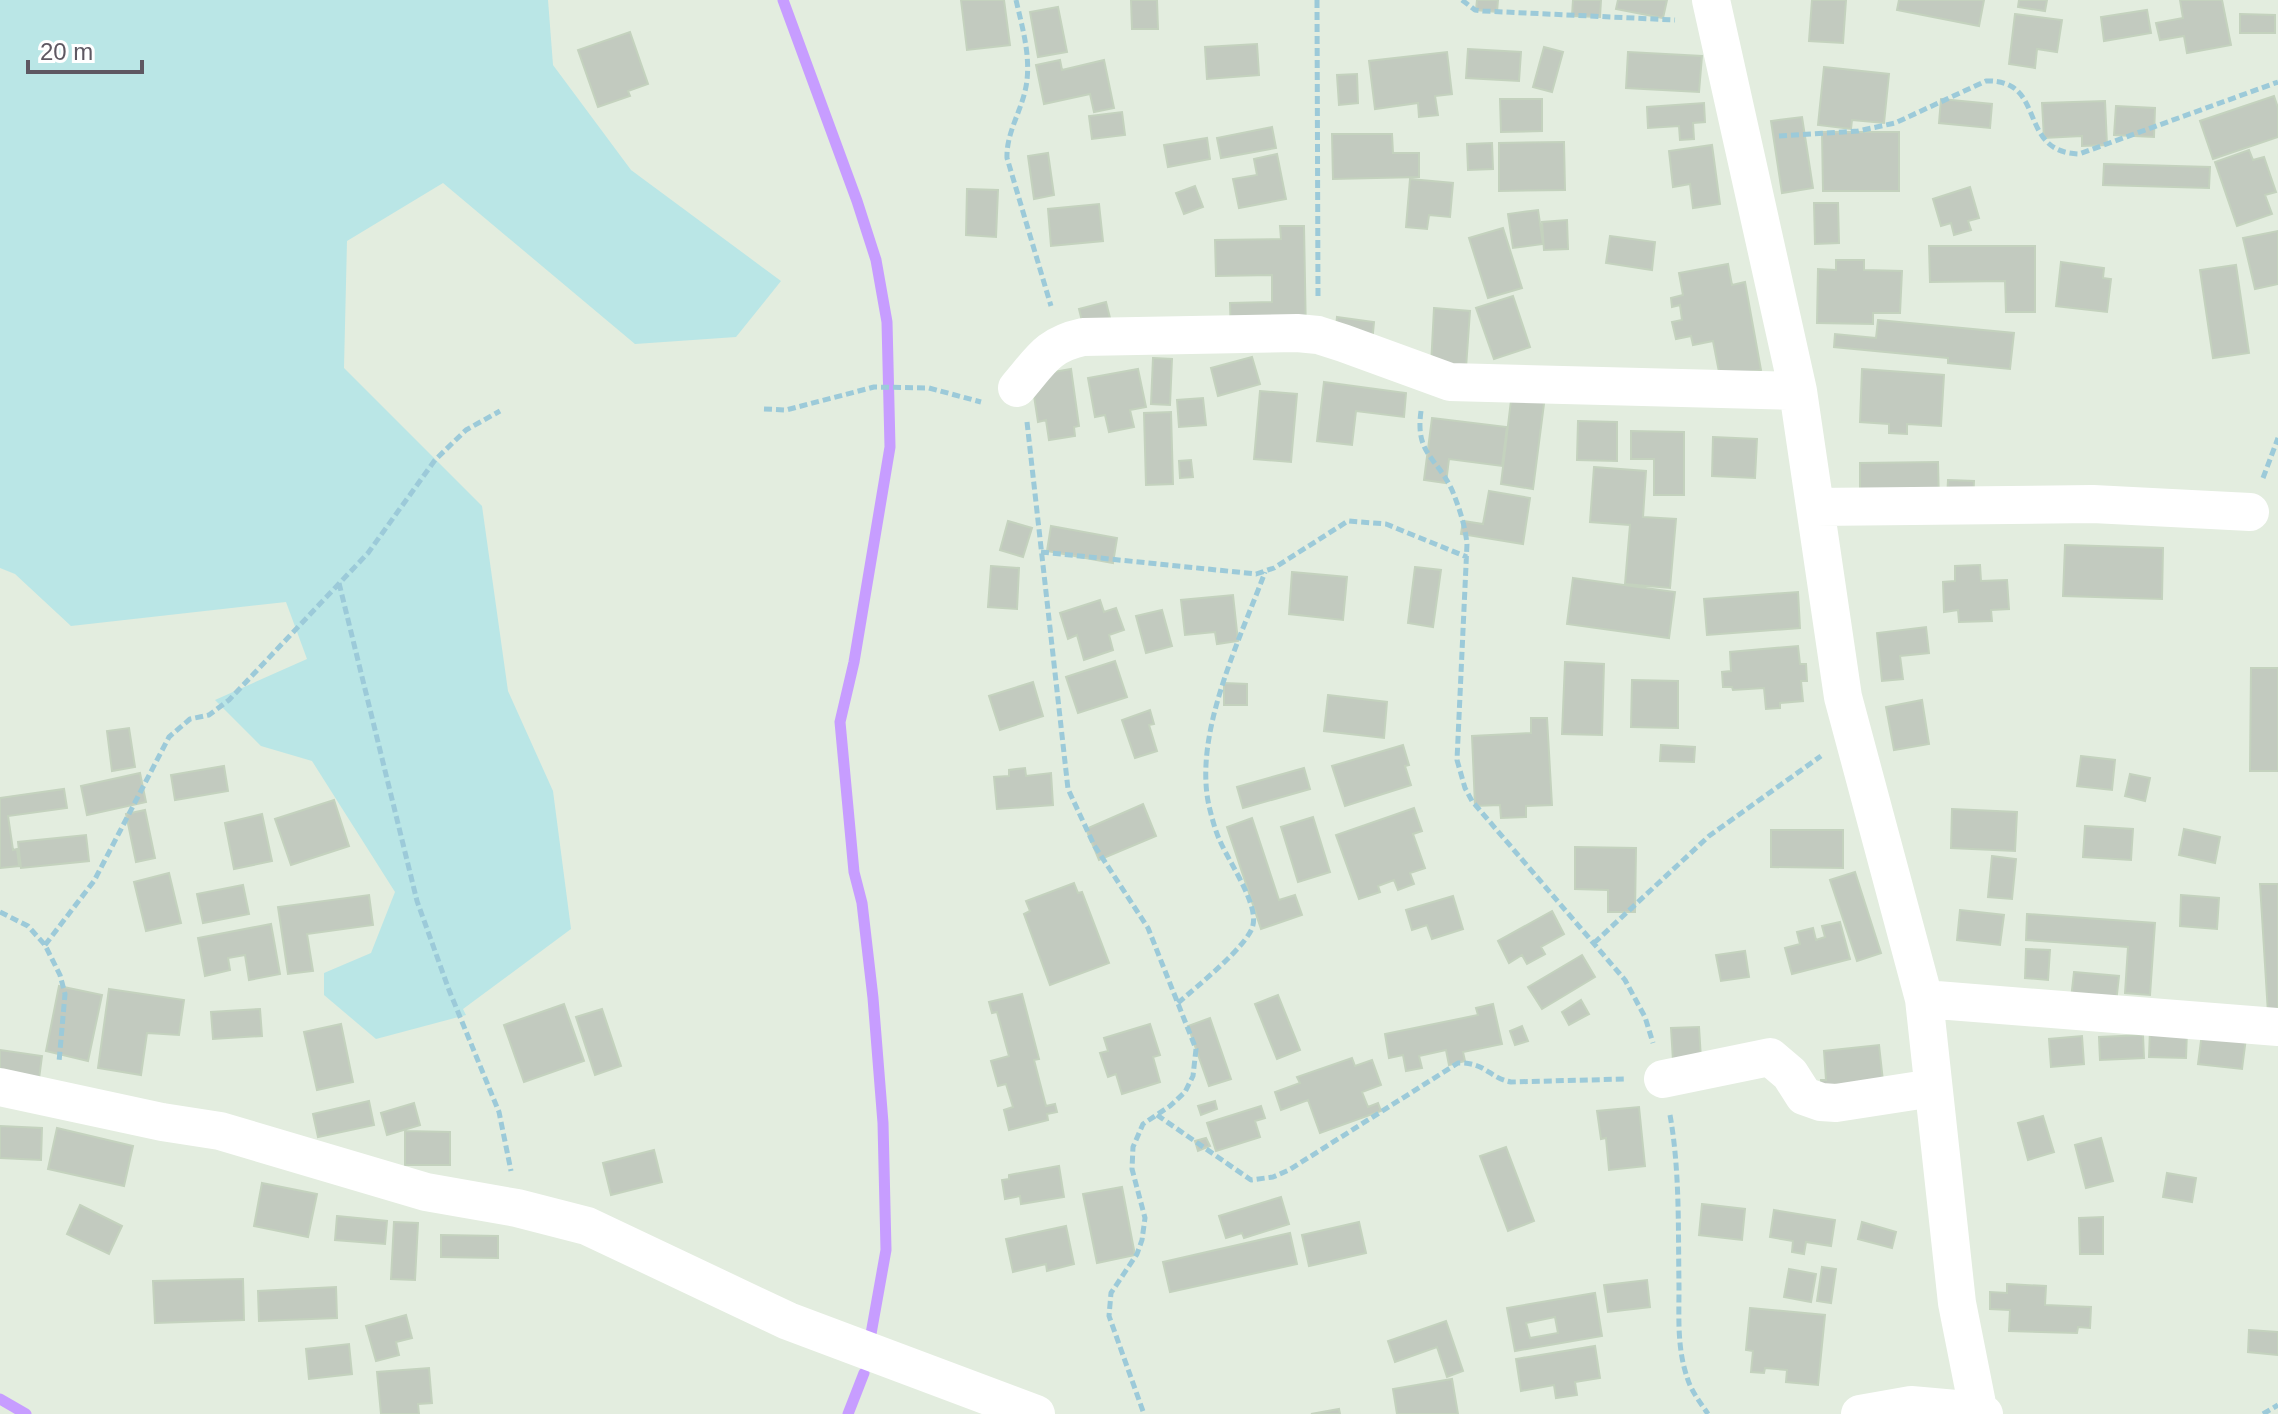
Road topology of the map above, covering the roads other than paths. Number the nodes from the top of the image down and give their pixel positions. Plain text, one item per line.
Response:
1 (1714, 11) edge
2 (1020, 384) road end
3 (1798, 391) junction
4 (1815, 507) junction
5 (2250, 512) dead end
6 (1924, 999) junction
7 (2278, 1027) edge
8 (1663, 1079) road end
9 (0, 1087) edge
10 (1933, 1088) junction
11 (1981, 1413) edge
12 (1036, 1414) edge
13 (1860, 1414) edge

1 - 3 street
2 - 3 street
3 - 4 street
4 - 5 street
4 - 6 street
6 - 7 street
6 - 10 street
8 - 10 street
9 - 12 street
10 - 11 street
11 - 13 street

